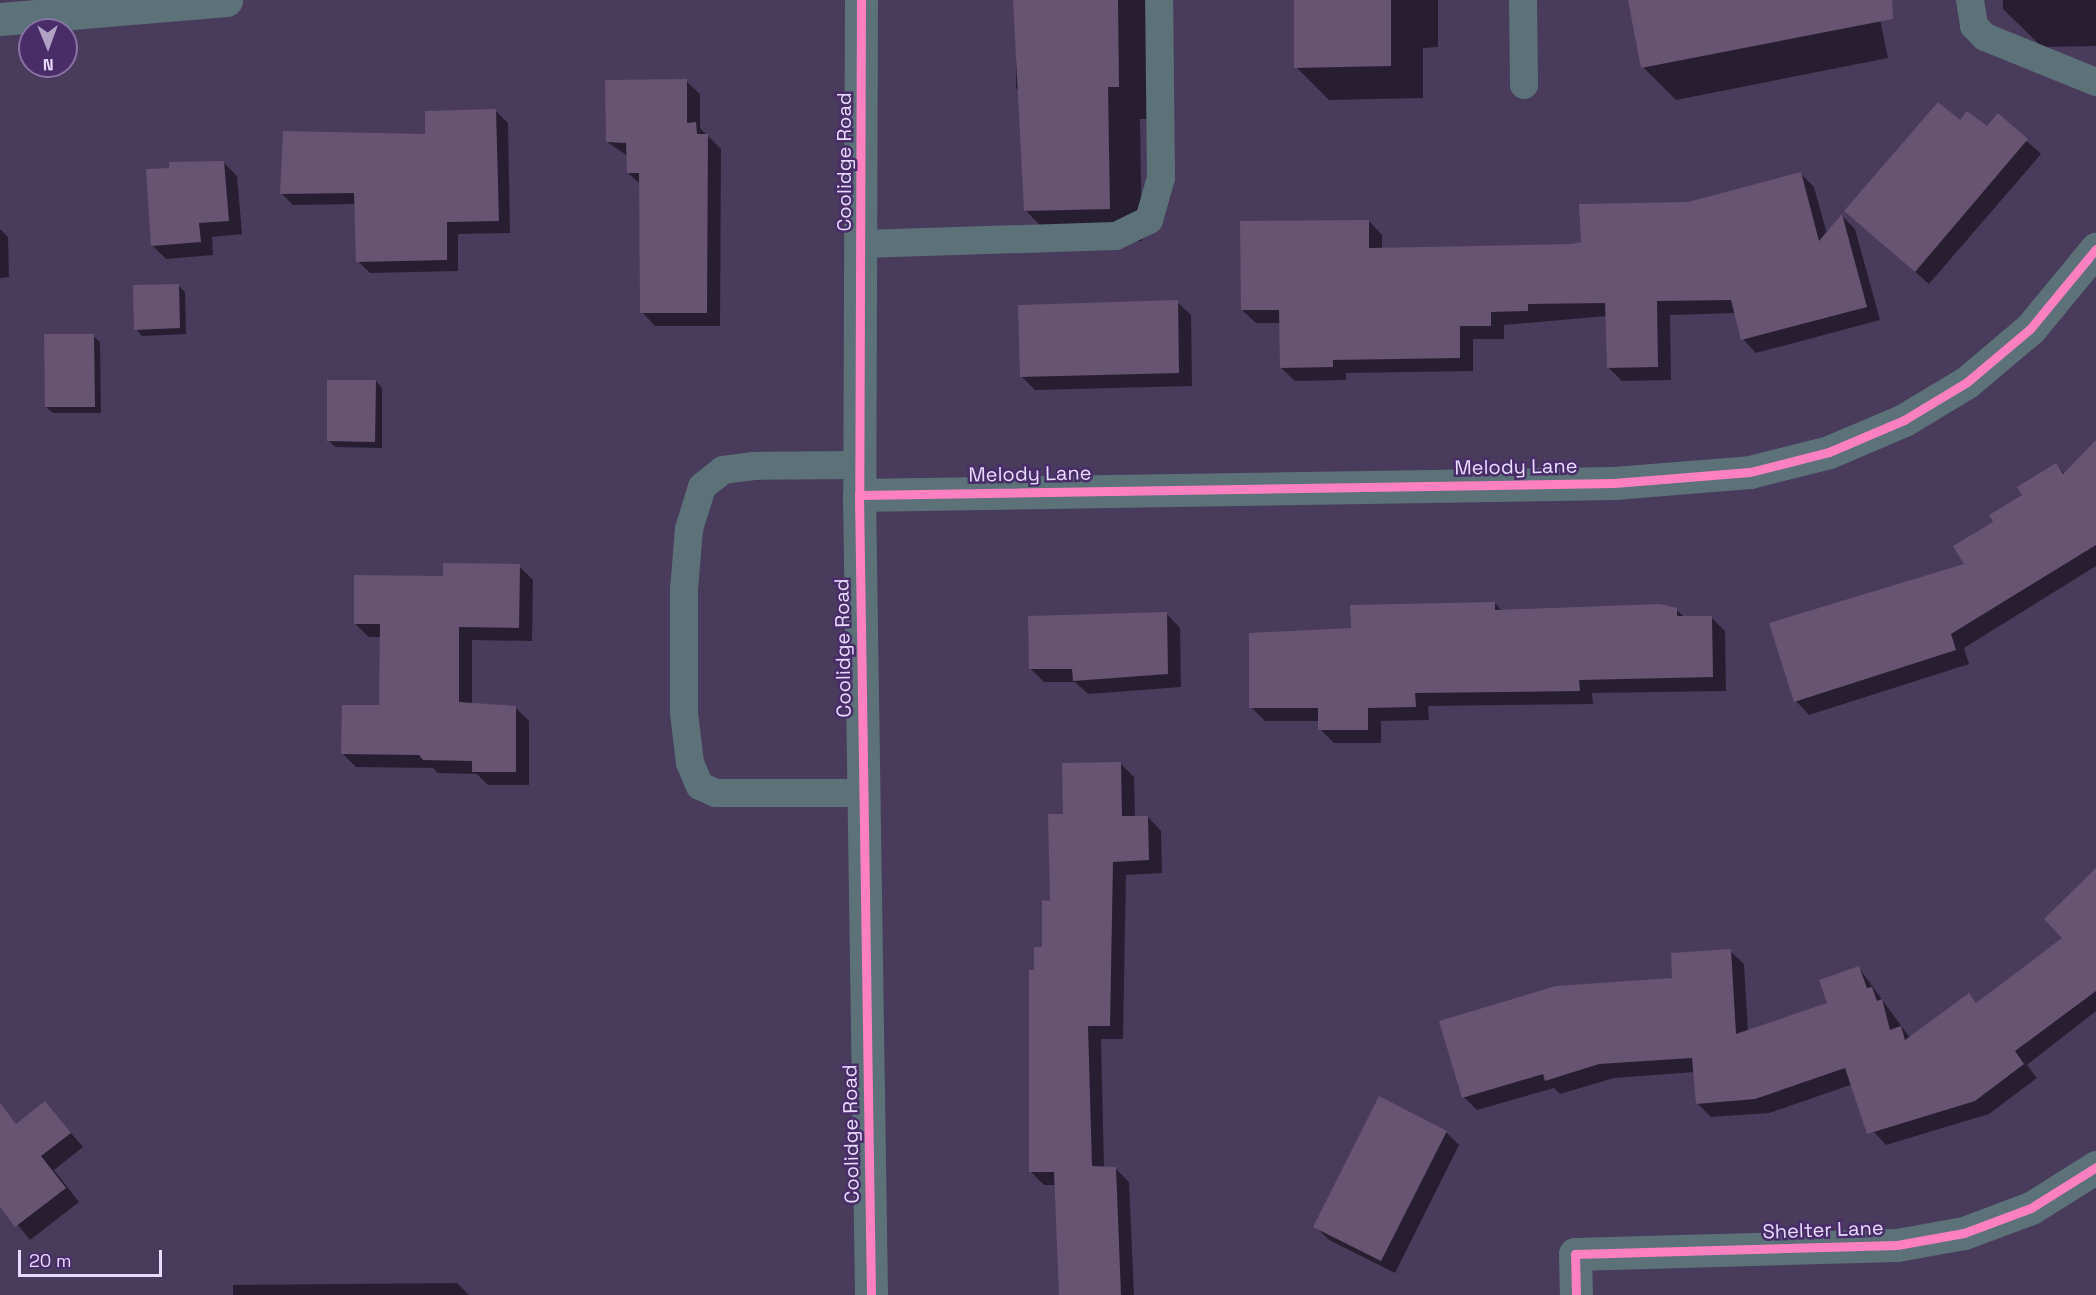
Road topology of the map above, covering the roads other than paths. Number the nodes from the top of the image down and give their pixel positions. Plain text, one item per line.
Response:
1 (226, 0) edge
2 (861, 0) edge
3 (1159, 0) edge
4 (1523, 0) edge
5 (1970, 0) edge
6 (0, 19) edge
7 (2096, 82) edge
8 (1524, 85) dead end
9 (862, 244) junction
10 (2096, 249) edge
11 (859, 480) junction
12 (862, 793) junction
13 (2096, 1167) edge
14 (871, 1295) edge
15 (1576, 1295) edge

1 - 6 street
2 - 9 street, Coolidge Road
3 - 9 lane
4 - 8 lane
5 - 7 lane
9 - 11 street, Coolidge Road
10 - 11 street, Melody Lane
11 - 12 street, Coolidge Road
11 - 12 lane
12 - 14 street, Coolidge Road
13 - 15 street, Shelter Lane

